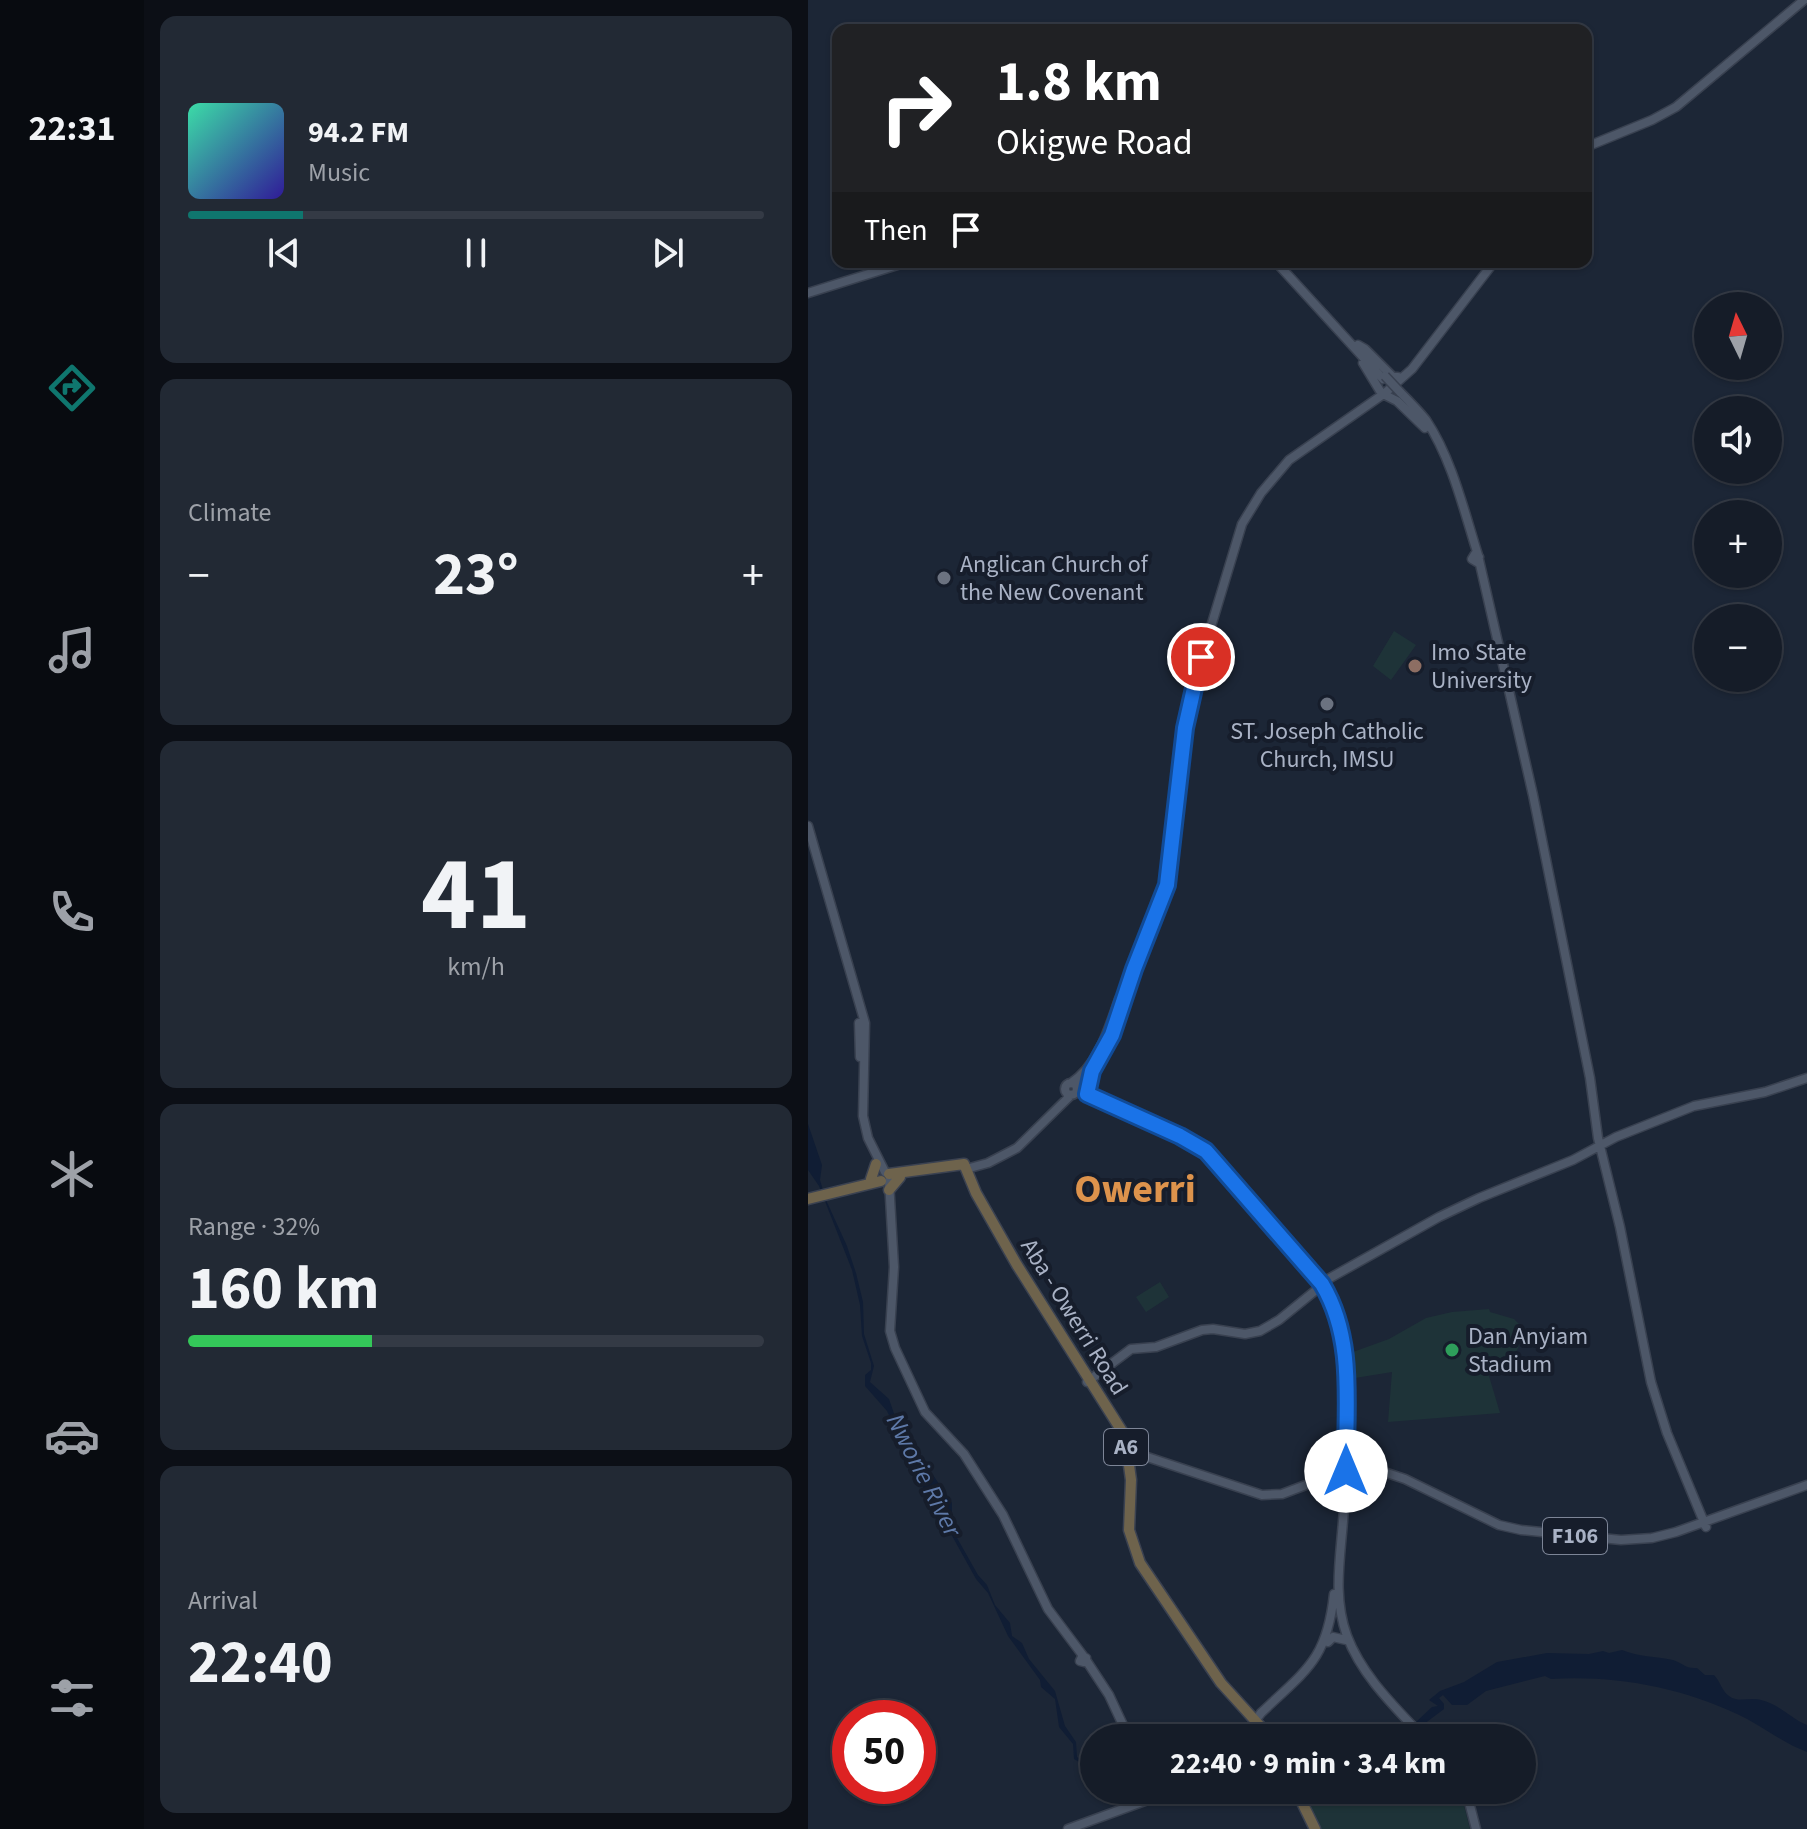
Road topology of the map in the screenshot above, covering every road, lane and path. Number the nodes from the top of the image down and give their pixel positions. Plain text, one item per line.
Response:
1 (1802, 0) edge
2 (1592, 144) edge
3 (875, 268) edge
4 (887, 268) edge
5 (1284, 268) edge
6 (1487, 268) edge
7 (808, 291) edge
8 (1356, 345) junction
9 (1402, 376) junction
10 (1382, 393) junction
11 (1426, 424) junction
12 (808, 826) edge
13 (810, 843) edge
14 (1154, 915) junction
15 (1092, 1071) junction
16 (1807, 1080) edge
17 (1072, 1090) junction
18 (1087, 1094) junction
19 (1599, 1144) junction
20 (964, 1169) junction
21 (885, 1178) junction
22 (811, 1196) edge
23 (1322, 1285) junction
24 (1088, 1382) junction
25 (1128, 1453) junction
26 (1345, 1469) junction
27 (1357, 1473) junction
28 (1332, 1477) junction
29 (1344, 1487) junction
30 (1807, 1487) edge
31 (1704, 1525) junction
32 (1335, 1589) junction
33 (1342, 1625) junction
34 (1328, 1638) junction
35 (1346, 1640) junction
36 (1408, 1722) joint
37 (1122, 1724) edge
38 (1254, 1724) edge
39 (1261, 1724) edge
40 (1129, 1804) edge
41 (1301, 1804) edge
42 (1468, 1804) edge
43 (1102, 1815) junction
44 (1060, 1829) edge
45 (1068, 1829) edge
46 (1313, 1829) edge
47 (1474, 1829) edge

1 - 2 main road
3 - 7 main road
4 - 7 main road
5 - 8 main road
6 - 9 main road
8 - 9 main road
8 - 10 main road
8 - 11 main road, bridge
9 - 10 main road
9 - 11 main road
10 - 11 main road
10 - 14 main road
11 - 19 main road
12 - 13 main road
13 - 21 main road
14 - 15 main road
14 - 17 main road
15 - 17 main road
15 - 18 main road
16 - 19 main road
17 - 18 main road
17 - 20 main road
17 - 23 main road
18 - 23 main road
19 - 23 main road
19 - 31 main road
20 - 21 highway
20 - 24 highway, Aba - Owerri Road / A6
21 - 22 highway
21 - 37 main road
23 - 24 main road
23 - 26 main road
24 - 25 highway, Aba - Owerri Road / A6
25 - 28 main road, F106
25 - 38 highway, Aba - Owerri Road / A6
26 - 27 main road, F106
26 - 28 main road, F106
26 - 28 main road
26 - 29 main road
27 - 29 main road
27 - 31 main road, F106
28 - 29 main road
29 - 32 main road
29 - 33 main road
30 - 31 main road, F106
32 - 33 main road
32 - 34 main road
33 - 34 main road
33 - 35 main road
33 - 36 main road
34 - 35 main road
34 - 39 main road
35 - 36 main road
40 - 43 main road
41 - 46 highway
42 - 47 main road
43 - 44 main road
43 - 45 main road

